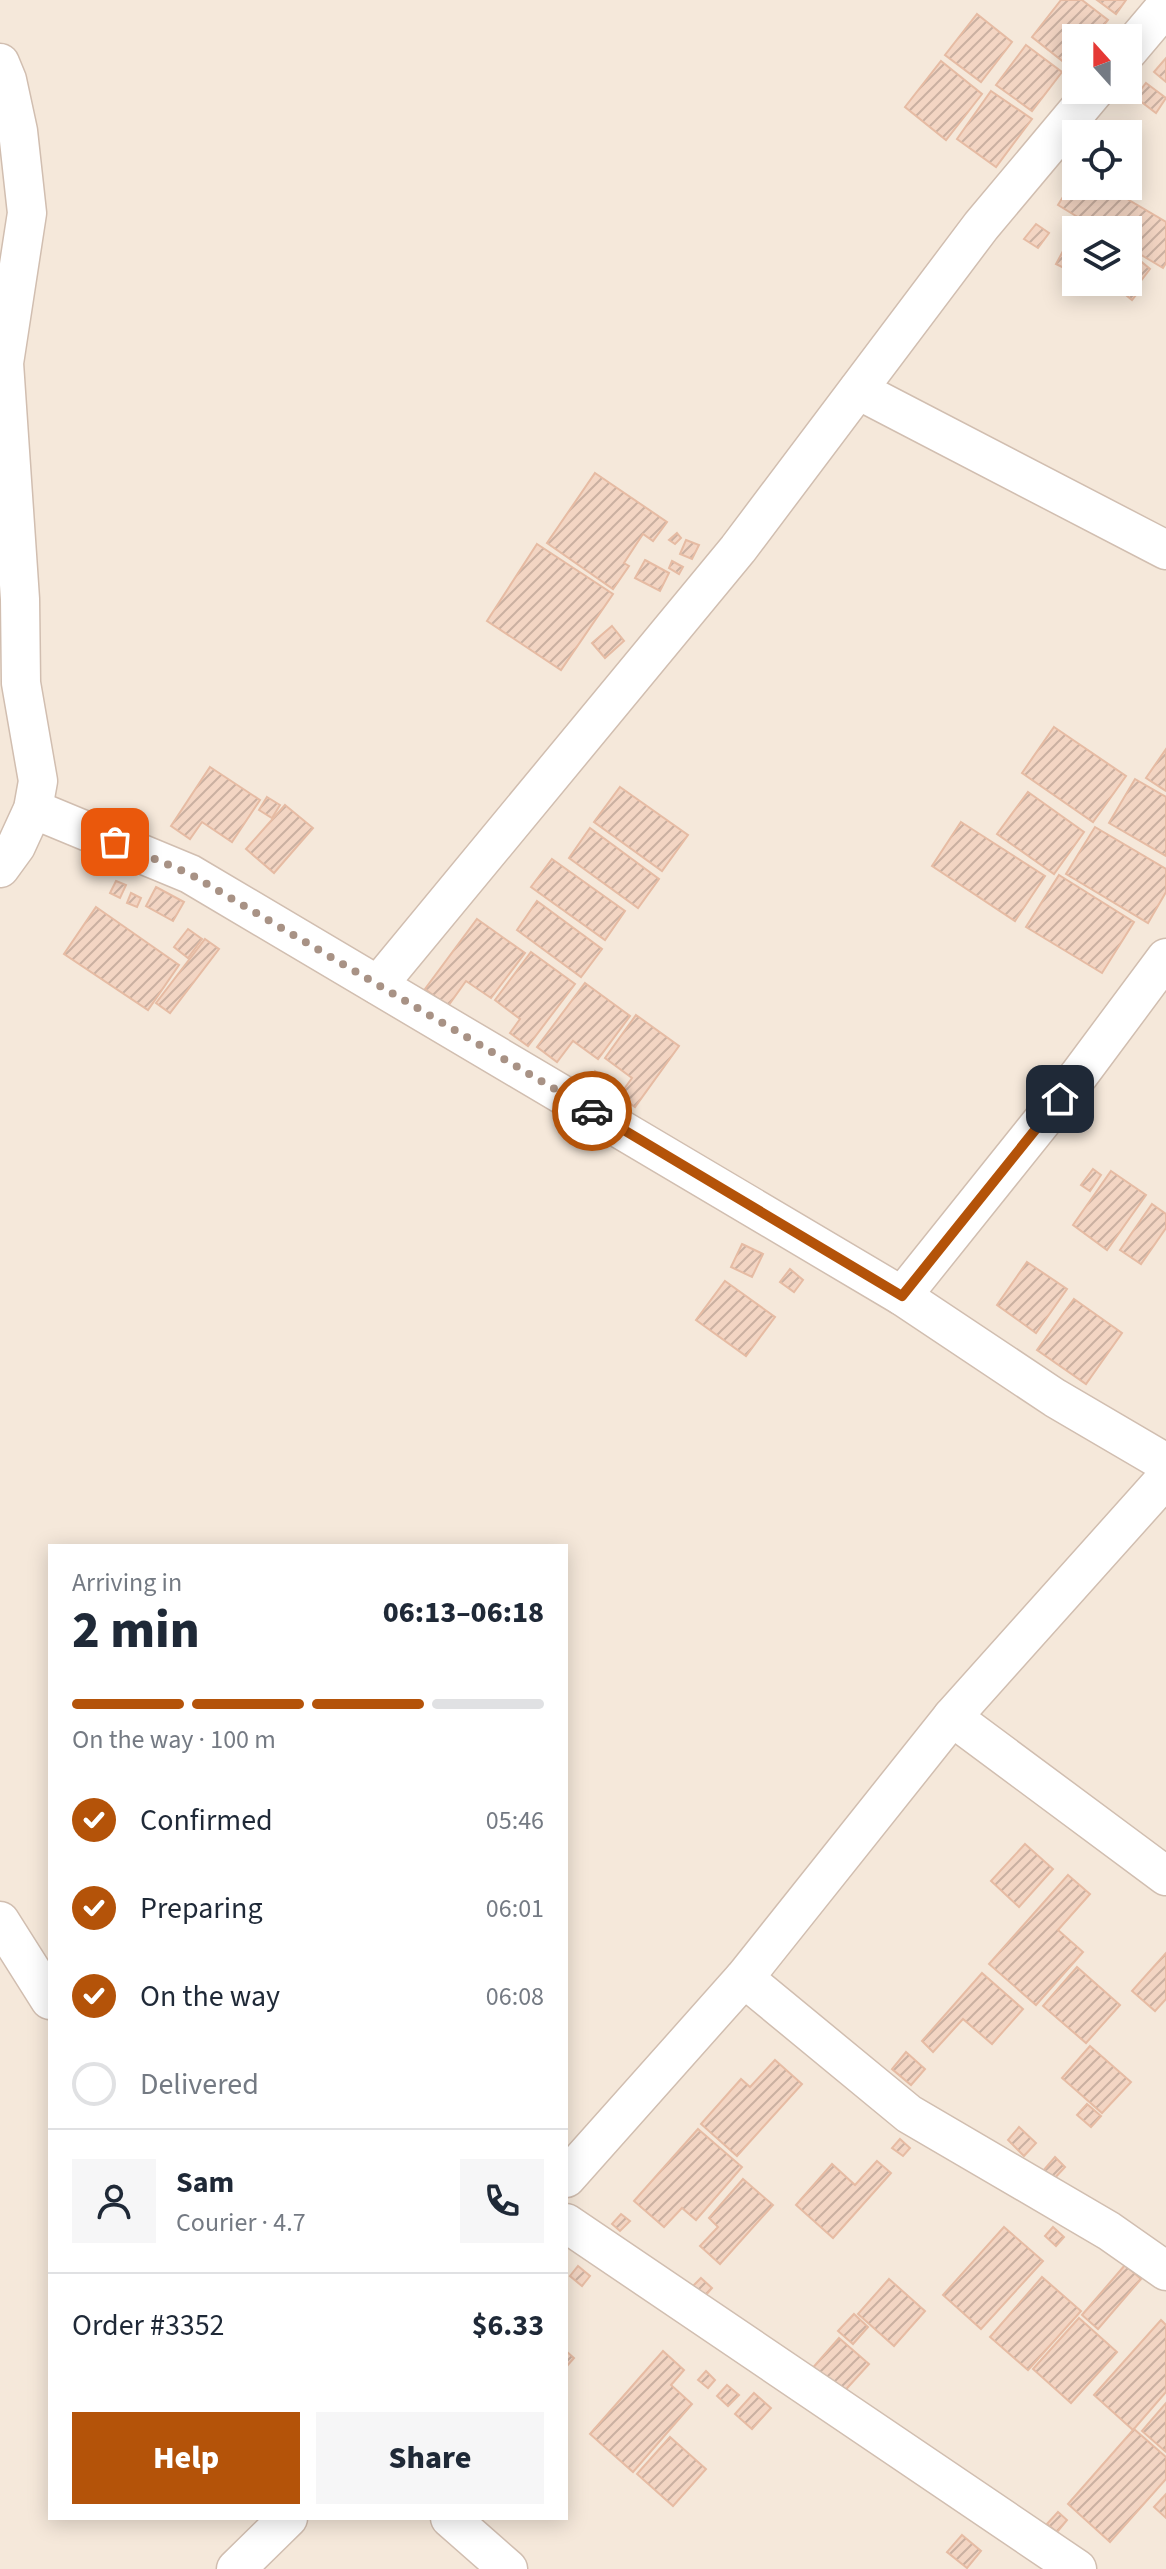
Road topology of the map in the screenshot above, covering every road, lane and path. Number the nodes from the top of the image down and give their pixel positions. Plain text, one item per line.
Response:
1 (1166, 6) edge
2 (1142, 34) edge
3 (0, 63) edge
4 (1083, 104) edge
5 (858, 390) junction
6 (1166, 550) edge
7 (33, 809) junction
8 (0, 868) edge
9 (1166, 958) edge
10 (378, 985) junction
11 (902, 1296) junction
12 (1166, 1463) edge
13 (1166, 1478) edge
14 (952, 1717) junction
15 (1166, 1876) edge
16 (0, 1921) edge
17 (744, 1978) junction
18 (48, 1997) edge
19 (568, 2176) edge
20 (568, 2224) edge
21 (1166, 2271) edge
22 (286, 2520) edge
23 (452, 2520) edge
24 (236, 2569) edge
25 (508, 2569) edge
26 (1077, 2569) edge

1 - 2 street
3 - 7 street
4 - 5 street
5 - 6 street
5 - 10 street
7 - 8 street
7 - 10 street
9 - 11 street
10 - 11 street
11 - 12 street
13 - 14 street
14 - 15 street
14 - 17 street
16 - 18 street
17 - 19 street
17 - 21 street
20 - 26 street
22 - 24 street
23 - 25 street

